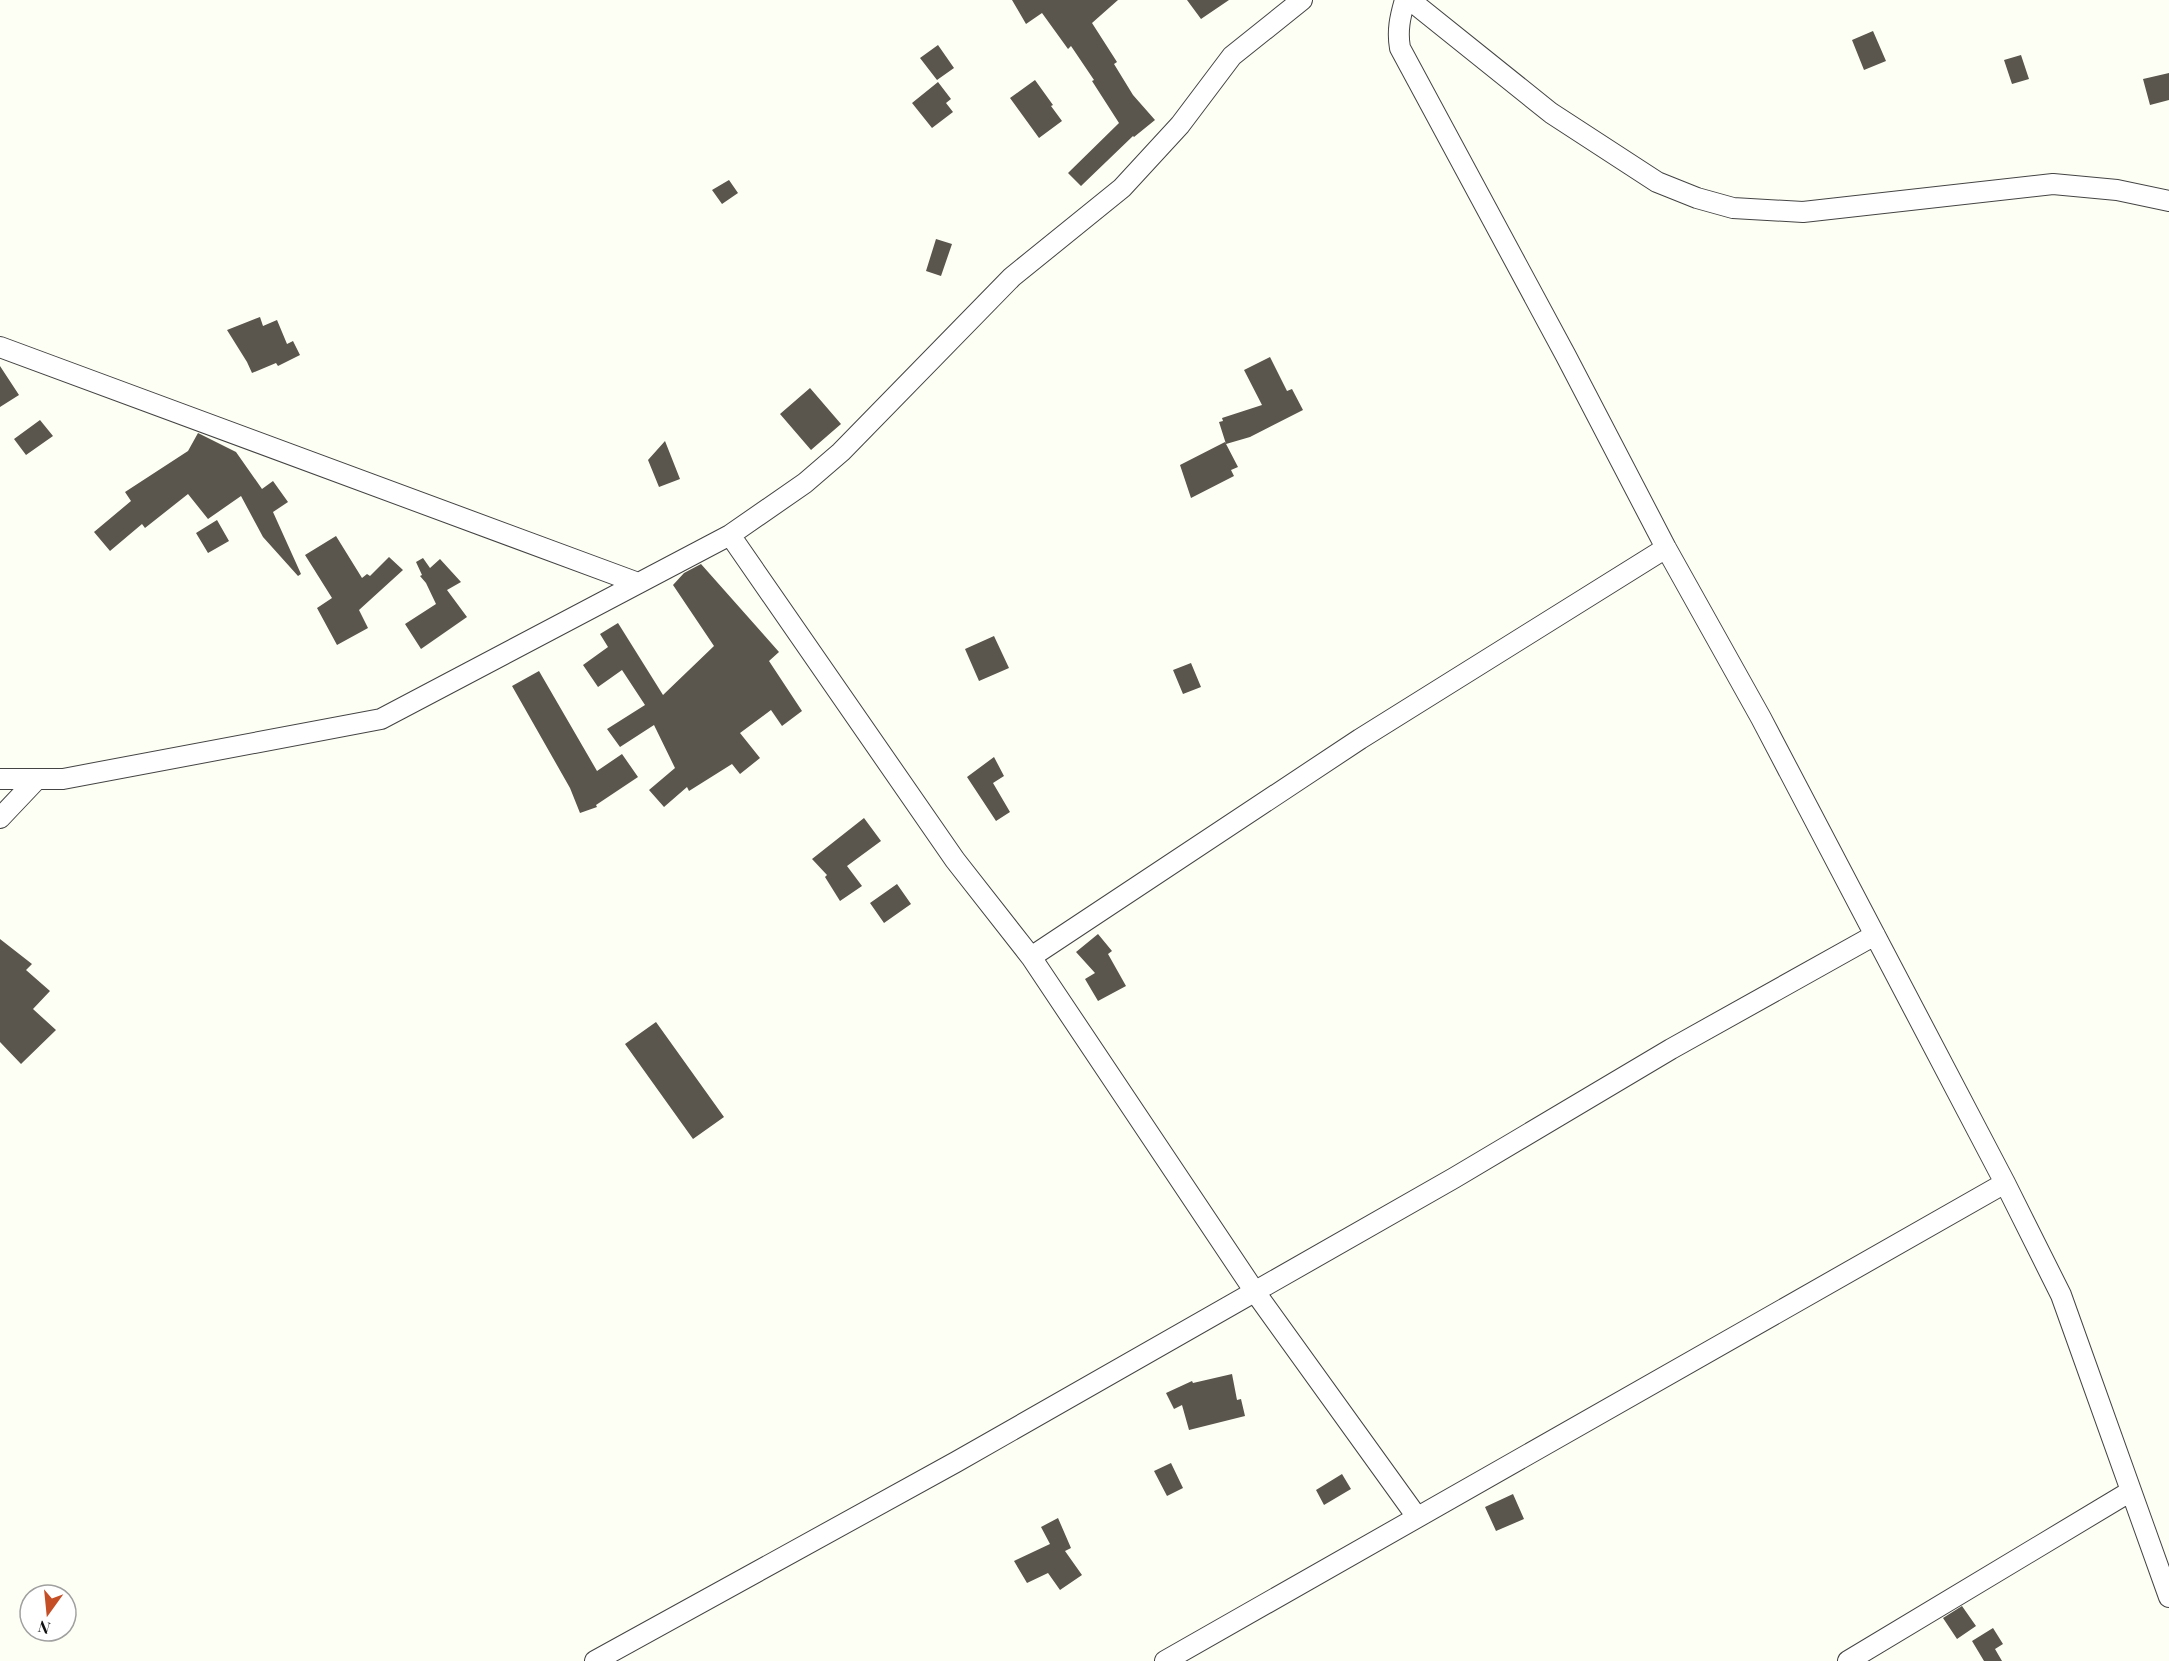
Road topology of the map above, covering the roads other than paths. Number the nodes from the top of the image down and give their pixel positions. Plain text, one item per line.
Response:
1 (1302, 0) edge
2 (1408, 0) edge
3 (2169, 201) edge
4 (0, 347) edge
5 (730, 535) junction
6 (1666, 548) junction
7 (638, 583) junction
8 (36, 779) junction
9 (3, 781) edge
10 (0, 818) edge
11 (1875, 935) junction
12 (1030, 957) junction
13 (2005, 1182) junction
14 (1255, 1292) junction
15 (2132, 1491) junction
16 (1417, 1517) junction
17 (2169, 1597) edge
18 (595, 1661) edge
19 (1165, 1661) edge
20 (1848, 1661) edge

1 - 5 street
2 - 3 street
2 - 6 street
4 - 7 street
5 - 7 street
5 - 12 street
6 - 11 street
6 - 12 street
7 - 8 street
8 - 9 street
8 - 10 street
11 - 13 street
11 - 14 street
12 - 14 street
13 - 15 street
13 - 16 street
14 - 16 street
14 - 18 street
15 - 17 street
15 - 20 street
16 - 19 street

